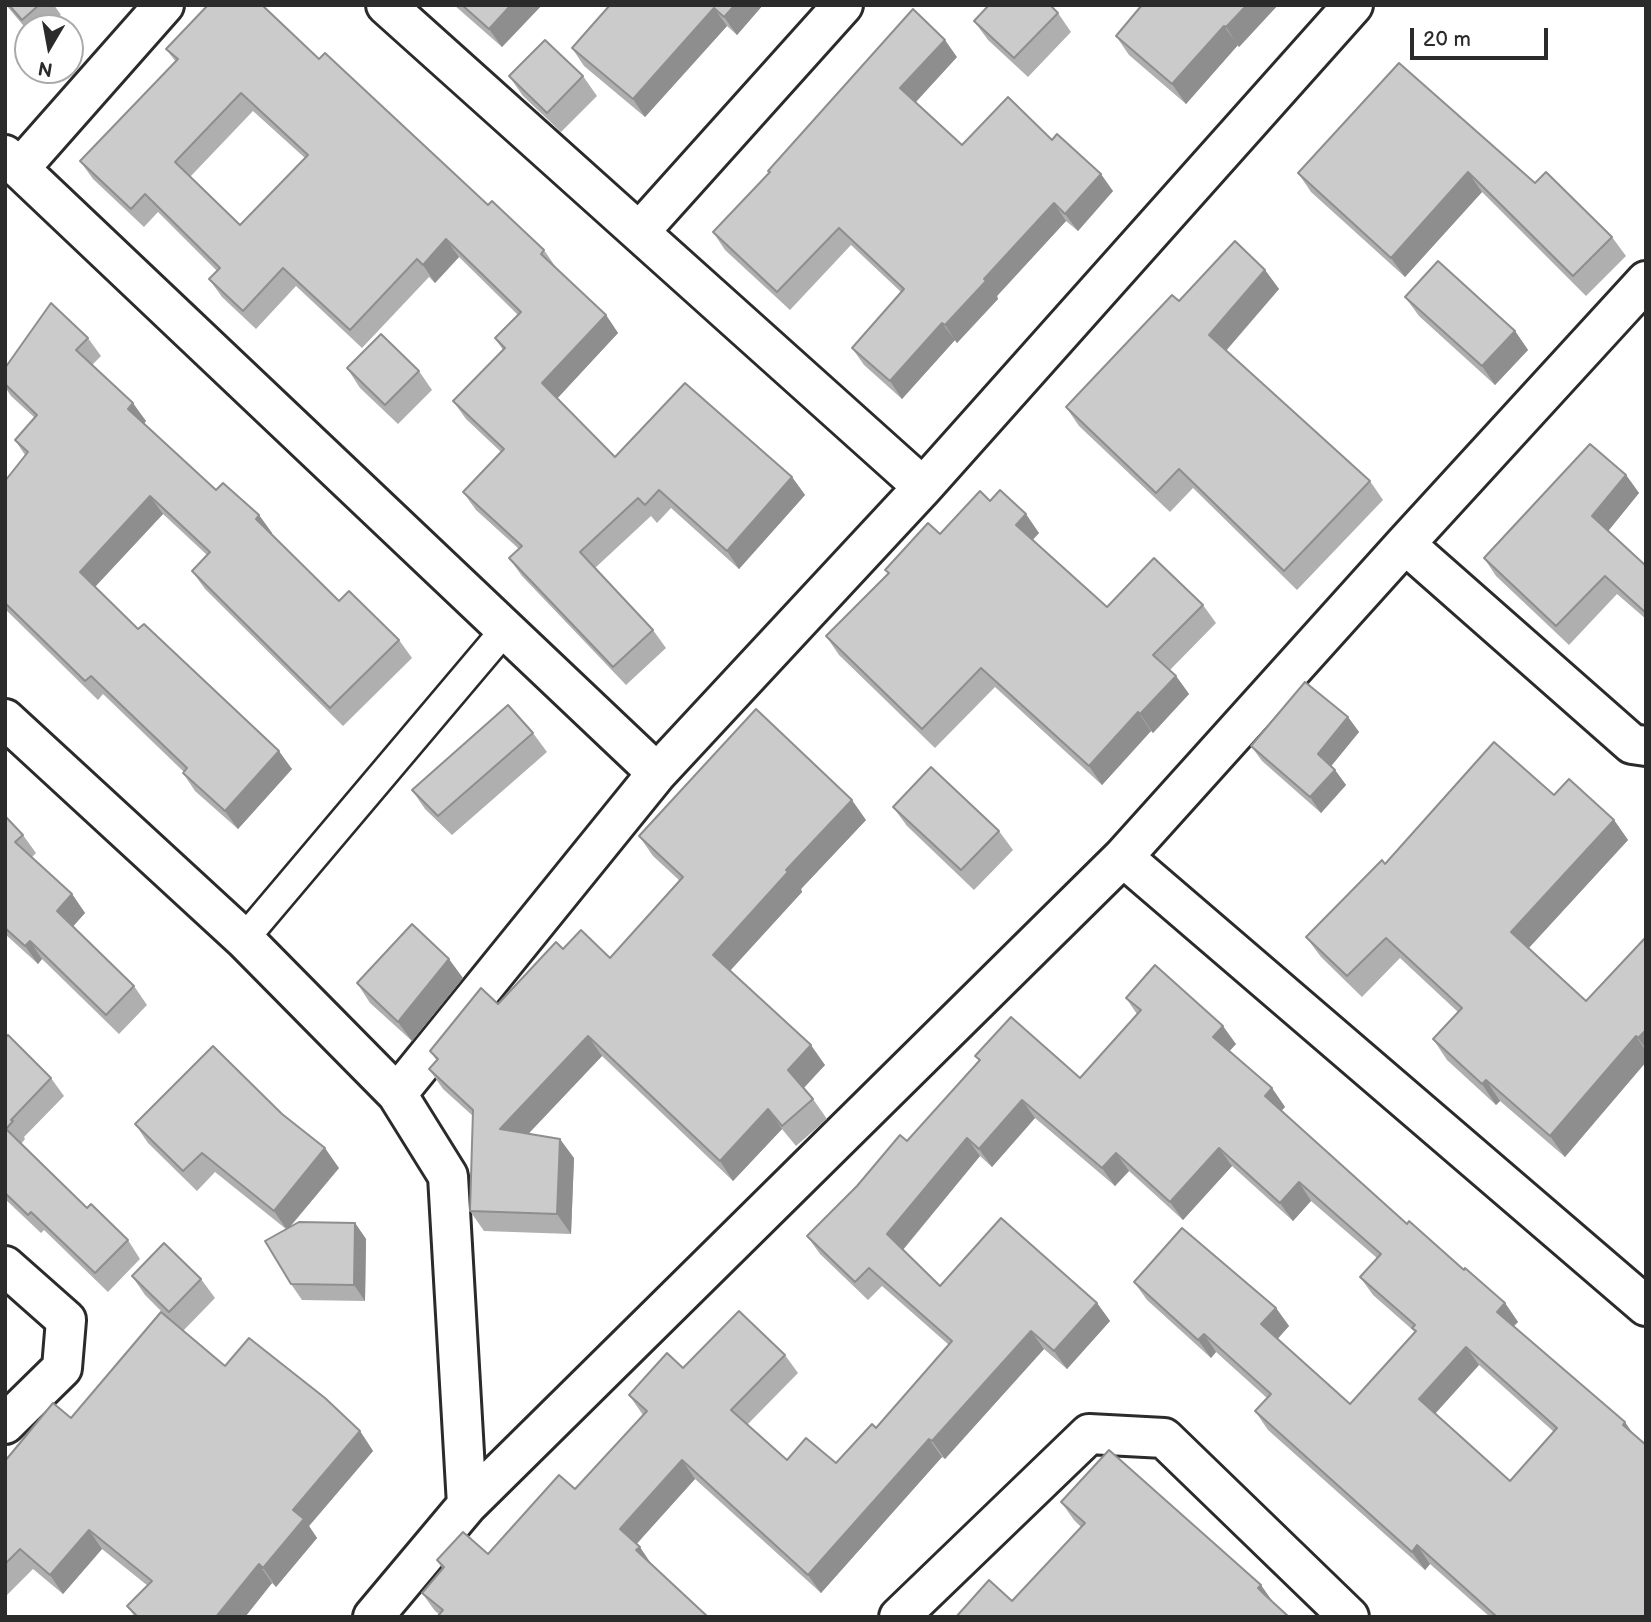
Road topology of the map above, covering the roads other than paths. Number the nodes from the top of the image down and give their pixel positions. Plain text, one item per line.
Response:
1 (164, 5) edge
2 (386, 5) edge
3 (843, 5) edge
4 (1353, 5) edge
5 (13, 161) edge
6 (640, 232) junction
7 (1646, 281) edge
8 (923, 487) junction
9 (1405, 544) junction
10 (505, 630) junction
11 (5, 719) edge
12 (1646, 746) edge
13 (657, 774) junction
14 (1123, 857) junction
15 (244, 939) junction
16 (397, 1094) junction
17 (5, 1266) edge
18 (1646, 1306) edge
19 (5, 1424) edge
20 (467, 1505) junction
21 (373, 1617) edge
22 (899, 1617) edge
23 (1349, 1617) edge

1 - 5 street
2 - 6 street
3 - 6 street
4 - 8 street
5 - 10 street
6 - 8 street
7 - 9 street
8 - 13 street
9 - 12 street
9 - 14 street
10 - 13 street
10 - 15 lane
11 - 15 street
13 - 16 street
14 - 18 street
14 - 20 street
15 - 16 street
16 - 20 street
17 - 19 street
20 - 21 street
22 - 23 street

